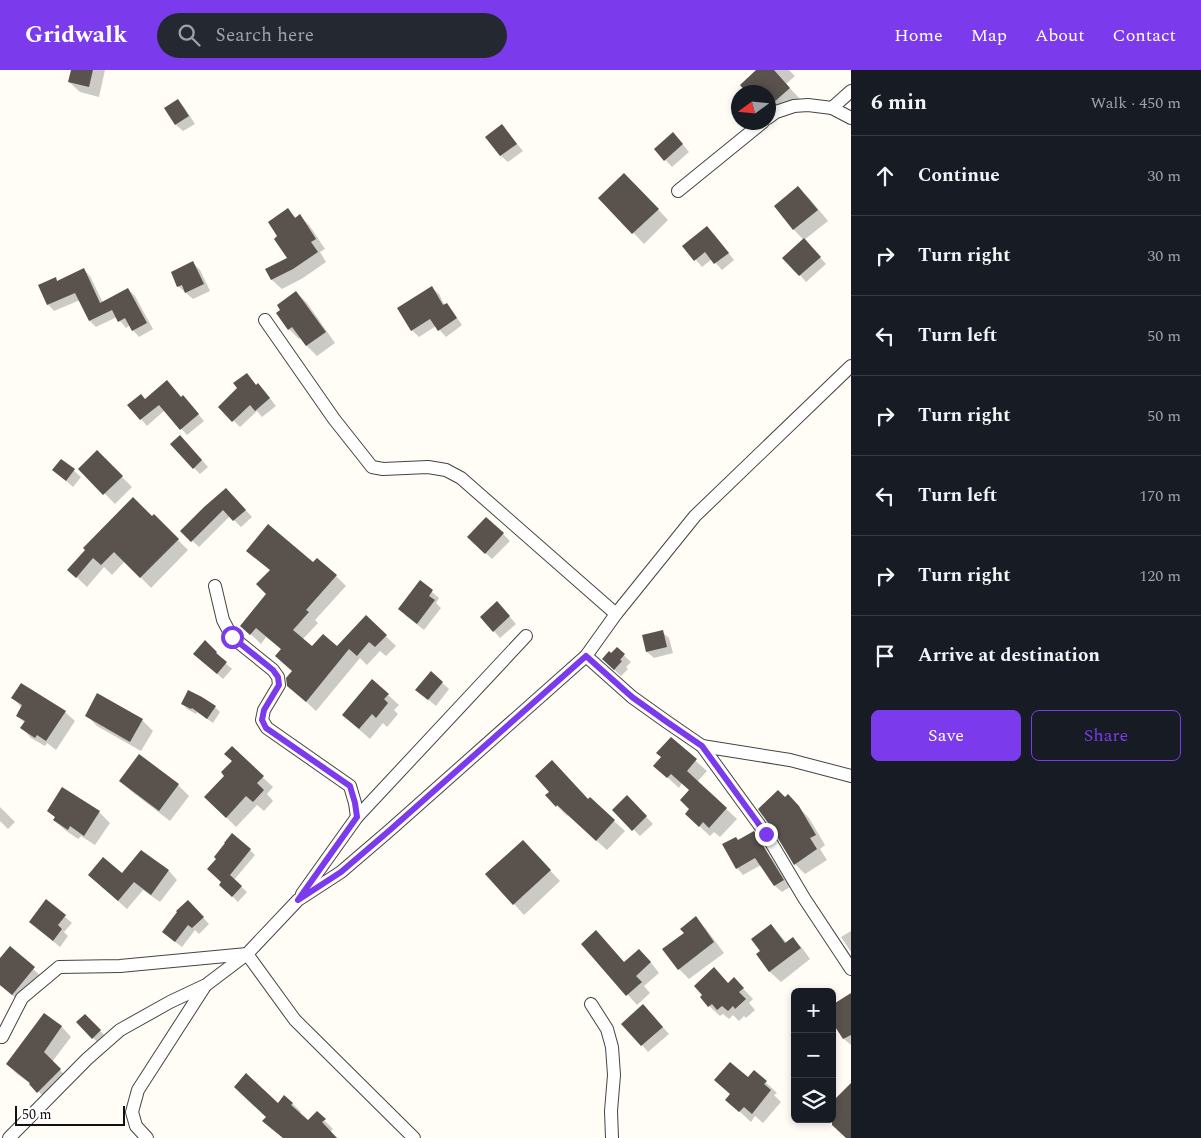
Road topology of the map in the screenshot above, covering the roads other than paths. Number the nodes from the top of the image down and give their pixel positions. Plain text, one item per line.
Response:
1 (851, 91) edge
2 (832, 108) junction
3 (776, 112) edge
4 (851, 118) edge
5 (753, 130) edge
6 (678, 191) dead end
7 (265, 320) dead end
8 (851, 366) edge
9 (215, 586) dead end
10 (616, 614) junction
11 (526, 636) dead end
12 (586, 656) junction
13 (702, 746) junction
14 (851, 776) edge
15 (357, 817) junction
16 (298, 900) junction
17 (247, 954) junction
18 (851, 969) edge
19 (206, 985) junction
20 (591, 1004) dead end
21 (2, 1036) dead end
22 (9, 1138) edge
23 (147, 1138) edge
24 (414, 1138) edge
25 (612, 1138) edge

1 - 2 street
2 - 3 street
2 - 4 street
5 - 6 street
7 - 10 street
8 - 10 street
9 - 15 street
10 - 12 street
11 - 15 street
12 - 13 street
12 - 16 street
13 - 14 street
13 - 18 street
15 - 16 street
16 - 17 street
17 - 19 street
17 - 21 street
17 - 24 street
19 - 22 street
19 - 23 street
20 - 25 street

